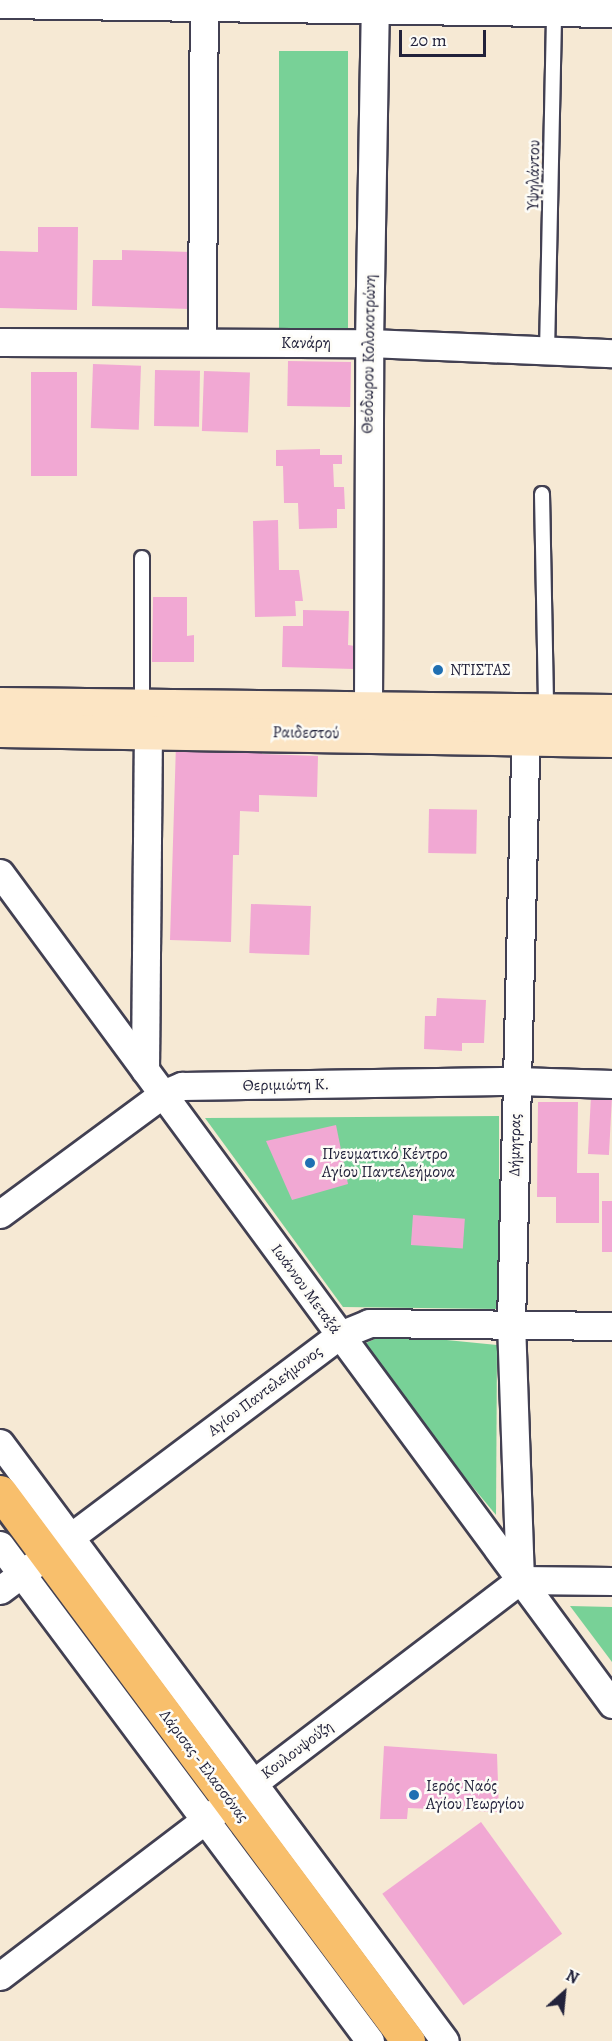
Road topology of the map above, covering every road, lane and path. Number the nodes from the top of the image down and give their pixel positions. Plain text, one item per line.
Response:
1 (0, 4) edge
2 (375, 5) edge
3 (204, 6) junction
4 (554, 6) edge
5 (612, 13) edge
6 (0, 342) edge
7 (202, 342) junction
8 (369, 343) junction
9 (547, 352) junction
10 (612, 353) edge
11 (542, 494) dead end
12 (141, 558) dead end
13 (0, 704) edge
14 (368, 708) junction
15 (612, 711) edge
16 (145, 718) junction
17 (532, 719) junction
18 (0, 730) edge
19 (612, 740) edge
20 (0, 873) edge
21 (145, 1070) junction
22 (517, 1081) junction
23 (612, 1083) edge
24 (163, 1094) junction
25 (0, 1214) edge
26 (511, 1323) junction
27 (612, 1326) edge
28 (340, 1335) junction
29 (0, 1443) edge
30 (0, 1492) edge
31 (0, 1545) edge
32 (46, 1555) junction
33 (520, 1580) junction
34 (612, 1581) edge
35 (0, 1590) edge
36 (612, 1704) edge
37 (229, 1801) junction
38 (288, 1905) junction
39 (0, 1976) edge
40 (370, 2041) edge
41 (408, 2041) edge
42 (445, 2041) edge

1 - 3 street
2 - 3 street
2 - 4 street
2 - 8 street, Θεόδωρου Κολοκοτρώνη
3 - 7 street
4 - 5 street
4 - 9 lane, Υψηλάντου
6 - 7 street, Κανάρη
7 - 8 street, Κανάρη
8 - 9 street, Κανάρη
8 - 14 street, Θεόδωρου Κολοκοτρώνη
9 - 10 street, Κανάρη
11 - 17 lane
12 - 16 lane
13 - 16 street, Ραιδεστού
14 - 16 street, Ραιδεστού
14 - 17 street, Ραιδεστού
15 - 17 street, Ραιδεστού
16 - 17 street, Ραιδεστού
16 - 18 street, Ραιδεστού
16 - 21 street
17 - 19 street, Ραιδεστού
17 - 22 street, Δήμητρας
20 - 21 street, Ιωάννου Μεταξά
21 - 24 street, Ιωάννου Μεταξά
22 - 23 street, Θεριμιώτη Κ.
22 - 24 street, Θεριμιώτη Κ.
22 - 26 street, Δήμητρας
24 - 25 street, Θεριμιώτη Κ.
24 - 28 street, Ιωάννου Μεταξά
26 - 27 street, Αγίου Παντελεήμονος
26 - 28 street, Αγίου Παντελεήμονος
26 - 33 street, Δήμητρας
28 - 32 street, Αγίου Παντελεήμονος
28 - 33 street, Ιωάννου Μεταξά
29 - 32 street
30 - 32 highway, Λάρισας - Ελασσόνας
31 - 32 street
32 - 35 street, Αγίου Παντελεήμονος
32 - 37 highway, Λάρισας - Ελασσόνας
33 - 34 street
33 - 36 street, Ιωάννου Μεταξά
33 - 37 street, Κουλουψούζη
37 - 38 highway, Λάρισας - Ελασσόνας
37 - 39 street, Κουλουψούζη
37 - 42 street
38 - 40 street
38 - 41 highway, Λάρισας - Ελασσόνας

